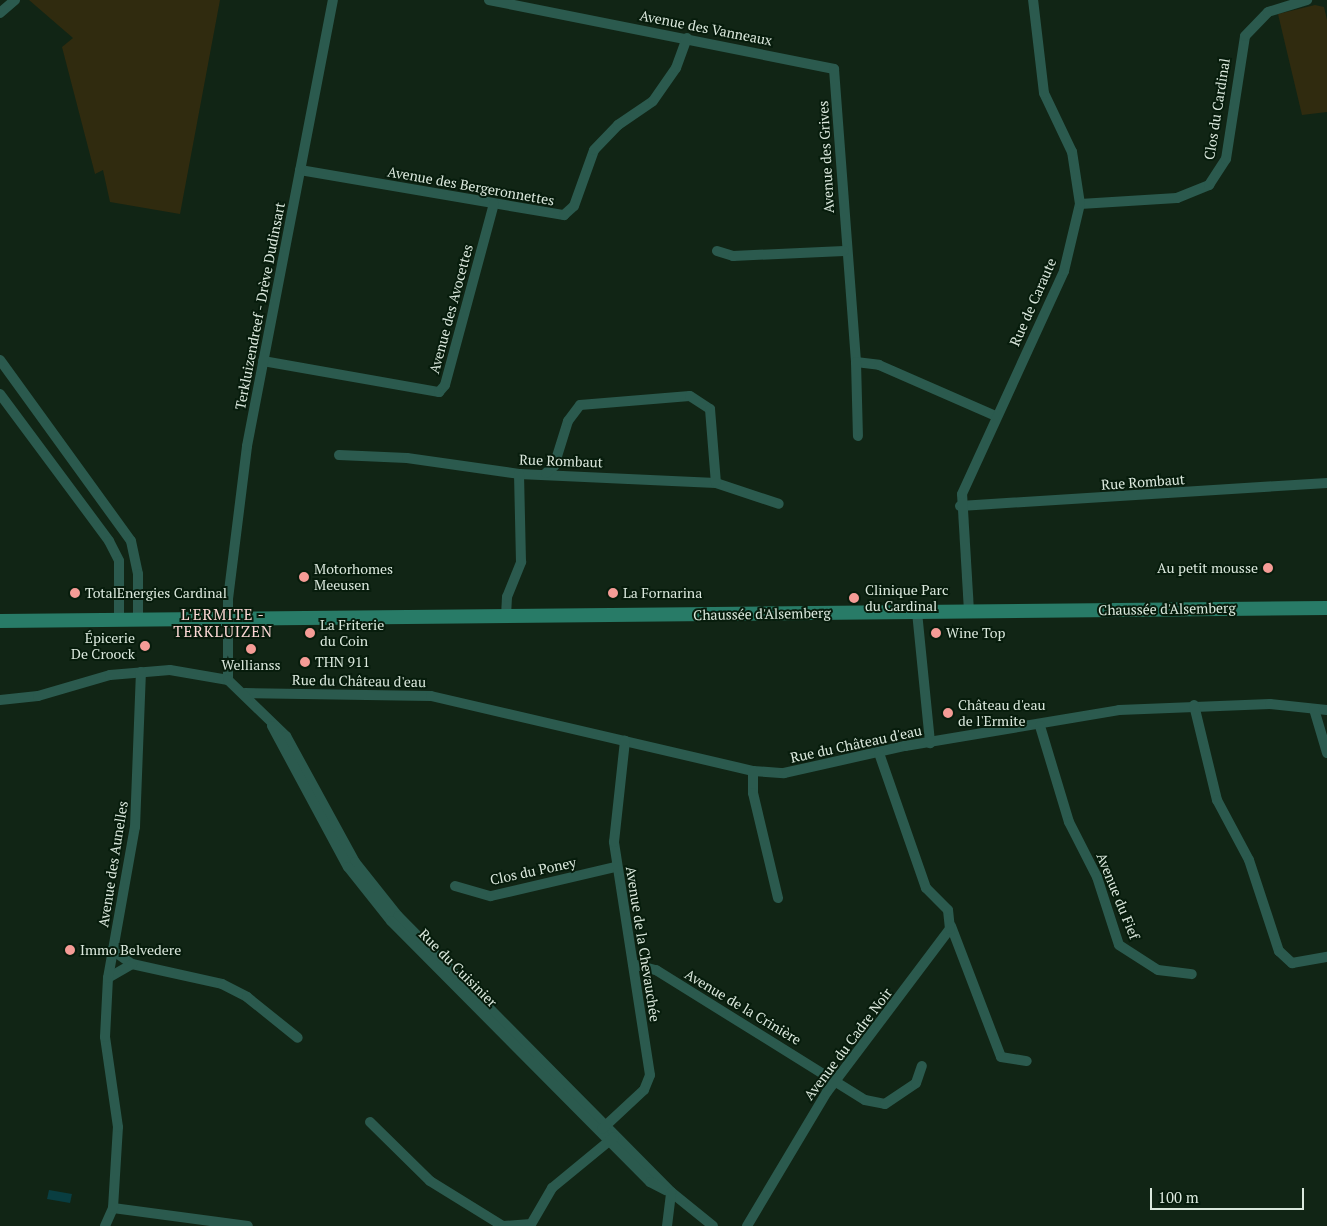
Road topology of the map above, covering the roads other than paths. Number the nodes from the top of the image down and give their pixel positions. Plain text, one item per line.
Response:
1 (14, 0) edge
2 (333, 0) edge
3 (489, 0) edge
4 (1033, 0) edge
5 (1307, 0) edge
6 (0, 13) edge
7 (687, 38) junction
8 (829, 65) joint
9 (300, 170) junction
10 (494, 204) junction
11 (1080, 204) junction
12 (717, 251) dead end
13 (844, 251) junction
14 (0, 360) edge
15 (263, 361) junction
16 (856, 362) junction
17 (0, 394) edge
18 (996, 416) junction
19 (858, 436) dead end
20 (339, 455) dead end
21 (546, 473) junction
22 (520, 474) junction
23 (716, 482) junction
24 (1327, 483) edge
25 (779, 504) dead end
26 (960, 506) junction
27 (1327, 608) edge
28 (969, 611) junction
29 (917, 612) junction
30 (506, 616) junction
31 (226, 618) junction
32 (0, 620) edge
33 (119, 620) junction
34 (138, 620) junction
35 (141, 672) junction
36 (228, 680) junction
37 (245, 693) junction
38 (0, 700) edge
39 (1194, 705) junction
40 (1314, 709) junction
41 (1327, 710) edge
42 (1040, 726) junction
43 (624, 742) junction
44 (930, 743) junction
45 (879, 753) junction
46 (1327, 753) edge
47 (753, 771) junction
48 (616, 867) junction
49 (456, 886) dead end
50 (778, 898) dead end
51 (949, 930) junction
52 (112, 950) junction
53 (1327, 957) edge
54 (132, 964) junction
55 (633, 964) junction
56 (1192, 974) dead end
57 (108, 978) junction
58 (298, 1038) dead end
59 (1027, 1061) dead end
60 (922, 1066) dead end
61 (836, 1080) junction
62 (370, 1122) dead end
63 (603, 1128) junction
64 (612, 1138) junction
65 (672, 1192) junction
66 (114, 1208) junction
67 (530, 1225) edge
68 (105, 1226) edge
69 (248, 1226) edge
70 (503, 1226) edge
71 (667, 1226) edge
72 (713, 1226) edge
73 (747, 1226) edge

1 - 6 street
2 - 9 street, Terkluizendreef - Drève Dudinsart
3 - 7 street, Avenue des Vanneaux
4 - 11 street, Rue de Caraute
5 - 11 street, Clos du Cardinal
7 - 8 street, Avenue des Vanneaux
7 - 10 street, Avenue des Bergeronnettes
8 - 13 street, Avenue des Grives
9 - 10 street, Avenue des Bergeronnettes
9 - 15 street, Terkluizendreef - Drève Dudinsart
10 - 15 street, Avenue des Avocettes
11 - 18 street, Rue de Caraute
12 - 13 street
13 - 16 street, Avenue des Grives
14 - 34 street
15 - 31 street, Terkluizendreef - Drève Dudinsart
16 - 18 street
16 - 19 street, Avenue des Grives
17 - 33 street
18 - 26 street, Rue de Caraute
20 - 22 street, Rue Rombaut
21 - 22 street, Rue Rombaut
21 - 23 street, Rue Rombaut
21 - 23 street
22 - 30 street
23 - 25 street, Rue Rombaut
24 - 26 street, Rue Rombaut
26 - 28 street, Rue de Caraute
27 - 28 main road, Chaussée d'Alsemberg
28 - 29 main road, Chaussée d'Alsemberg
29 - 30 main road, Chaussée d'Alsemberg
29 - 44 street
30 - 31 main road, Chaussée d'Alsemberg
31 - 34 main road, Chaussée d'Alsemberg
31 - 36 street, Terkluizendreef - Drève Dudinsart
32 - 33 main road, Chaussée d'Alsemberg
33 - 34 main road, Chaussée d'Alsemberg
35 - 36 street
35 - 38 street
35 - 52 street, Avenue des Aunelles
36 - 37 street, Rue du Cuisinier
37 - 43 street, Rue du Château d'eau
37 - 63 street, Rue du Cuisinier
39 - 40 street, Rue du Château d'eau
39 - 42 street, Rue du Château d'eau
39 - 53 street
40 - 41 street, Rue du Château d'eau
40 - 46 street
42 - 44 street, Rue du Château d'eau
42 - 56 street, Avenue du Fief
43 - 47 street, Rue du Château d'eau
43 - 48 street, Avenue de la Chevauchée
44 - 45 street, Rue du Château d'eau
45 - 47 street, Rue du Château d'eau
45 - 51 street
47 - 50 street
48 - 49 street, Clos du Poney
48 - 55 street, Avenue de la Chevauchée
51 - 59 street
51 - 61 street, Avenue du Cadre Noir
52 - 54 street
52 - 57 street, Avenue des Aunelles
54 - 57 street
54 - 58 street
55 - 61 street, Avenue de la Crinière
55 - 63 street, Avenue de la Chevauchée
57 - 66 street, Avenue des Aunelles
60 - 61 street, Avenue de la Crinière
61 - 73 street, Avenue du Cadre Noir
62 - 70 street
63 - 64 street, Rue du Cuisinier
64 - 65 street, Rue du Cuisinier
64 - 67 street
65 - 71 street
65 - 72 street, Rue du Cuisinier
66 - 68 street
66 - 69 street
67 - 70 street

